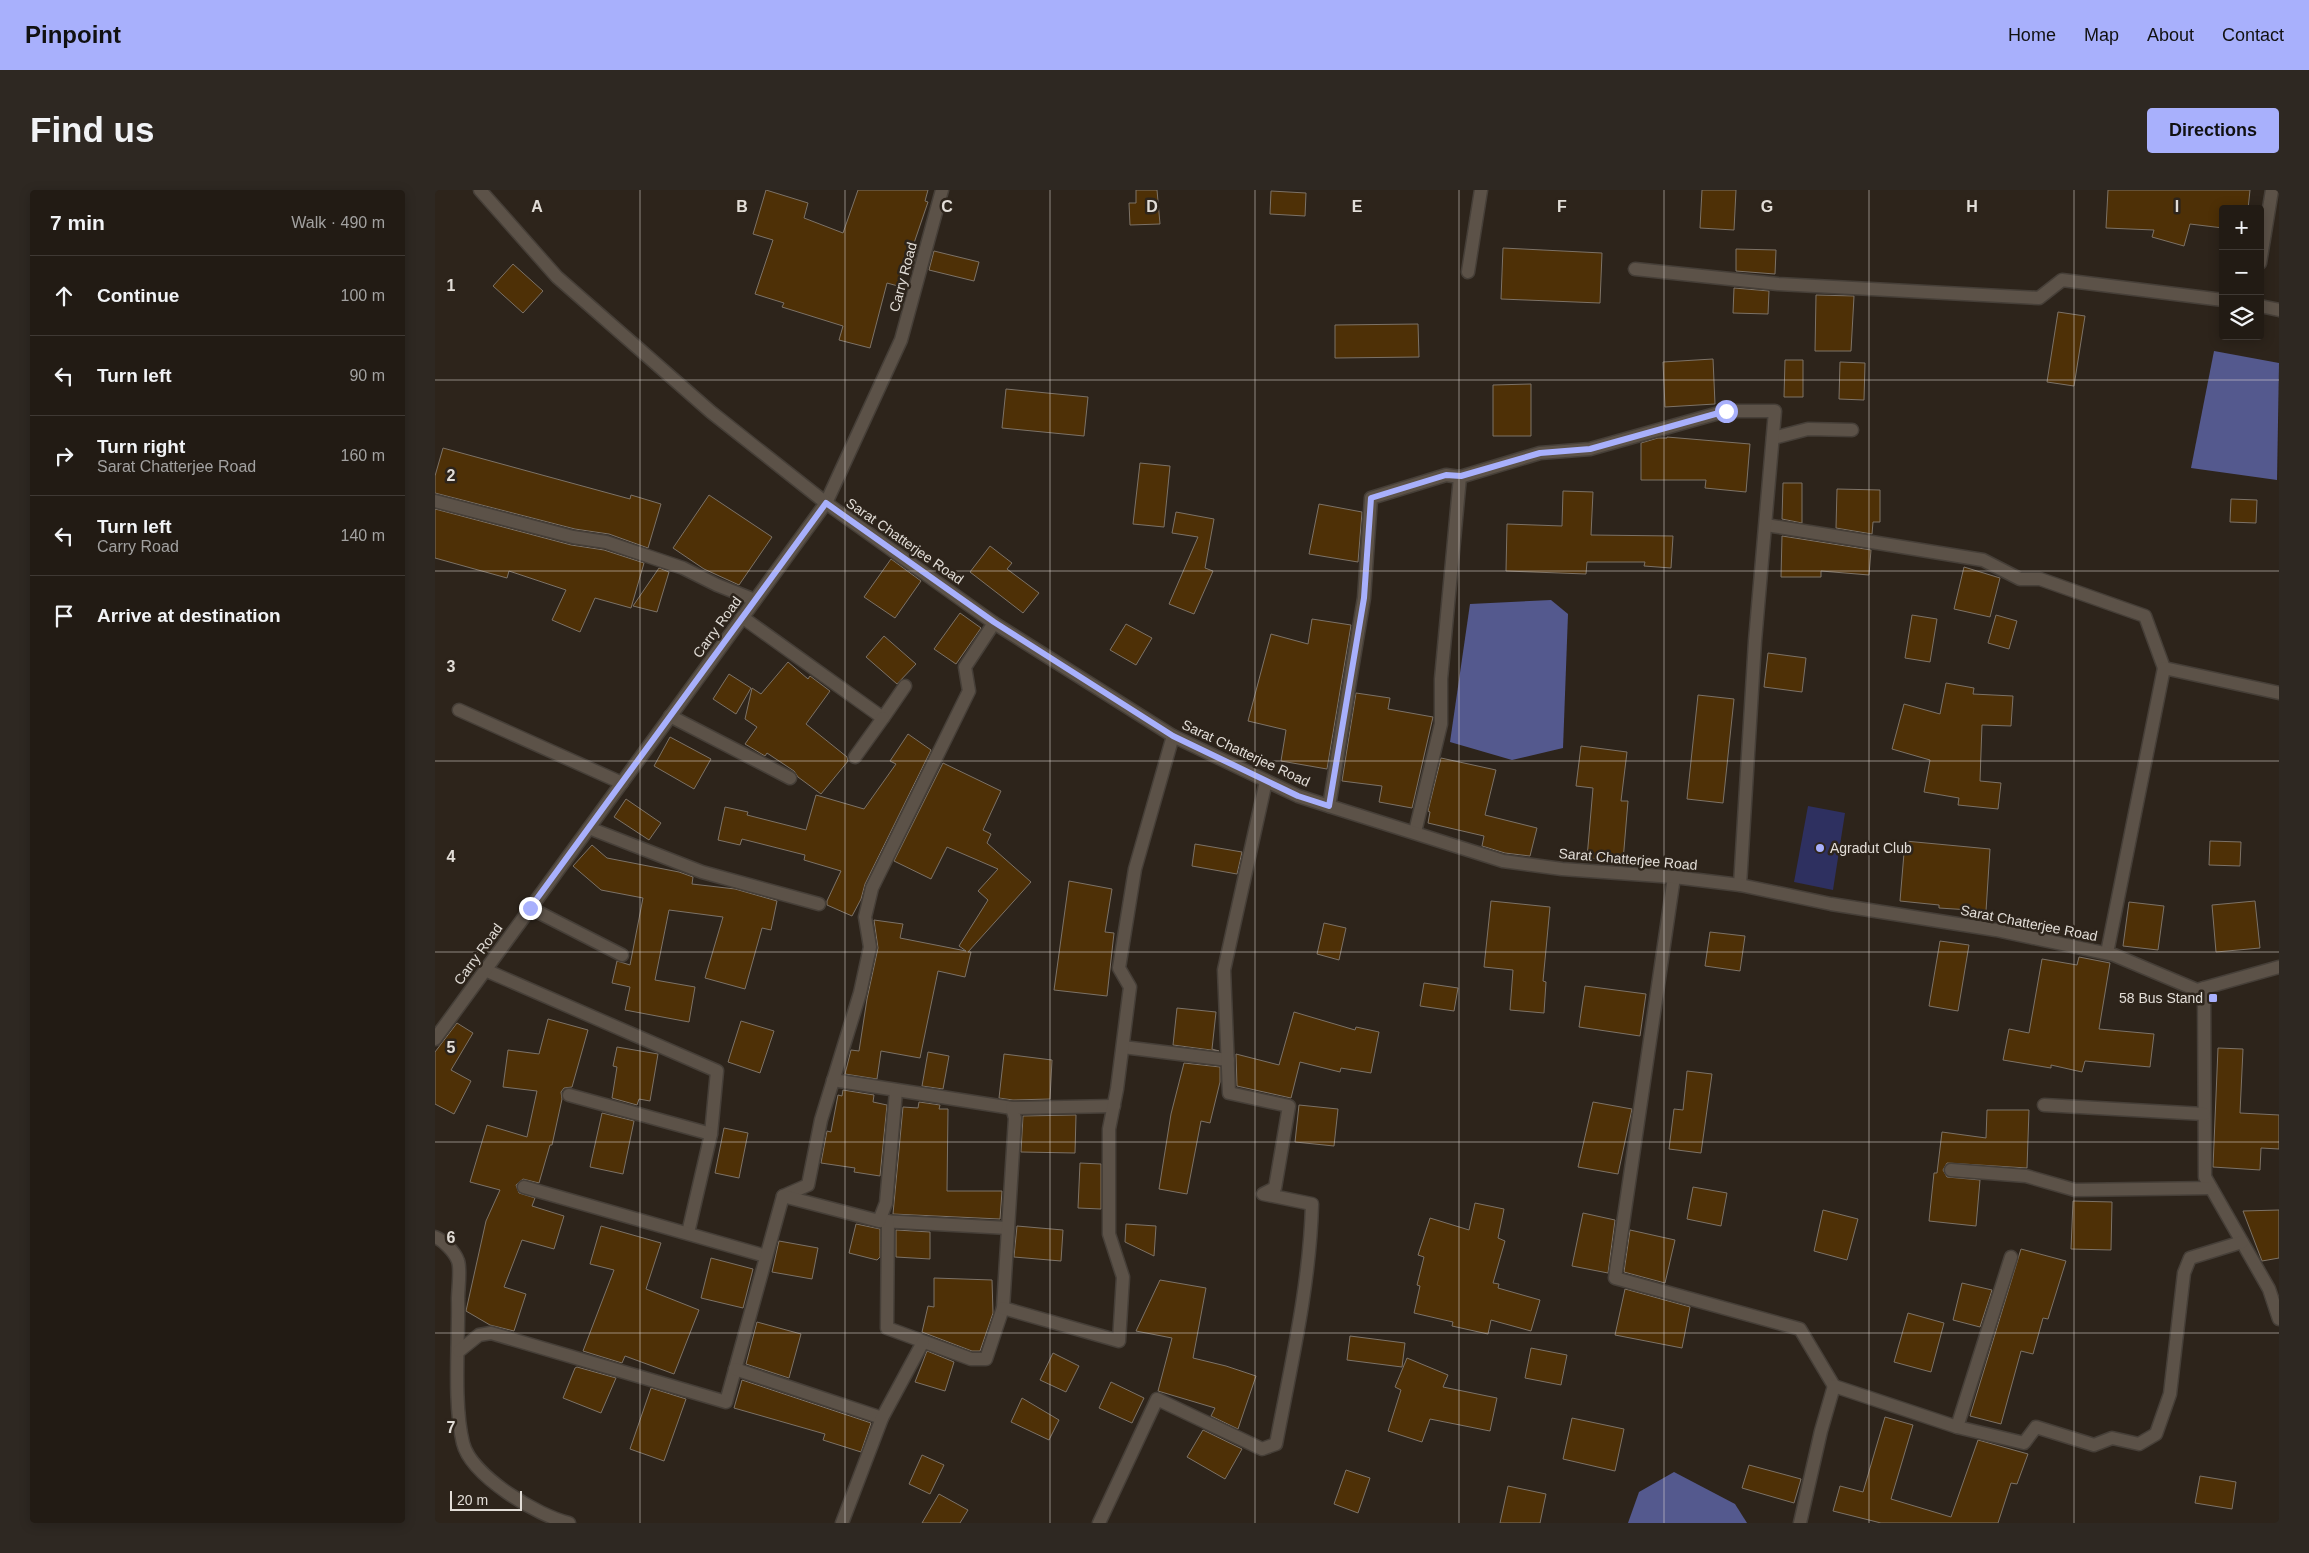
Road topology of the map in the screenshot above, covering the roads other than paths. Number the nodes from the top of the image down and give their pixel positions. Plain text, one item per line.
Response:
1 (480, 190) edge
2 (942, 190) edge
3 (1481, 190) edge
4 (2272, 190) edge
5 (2262, 250) edge
6 (1635, 269) dead end
7 (1469, 272) dead end
8 (2219, 300) edge
9 (2264, 307) edge
10 (2279, 310) edge
11 (1852, 430) dead end
12 (1773, 438) junction
13 (1461, 476) junction
14 (435, 501) edge
15 (826, 503) junction
16 (1765, 525) junction
17 (755, 600) junction
18 (743, 617) junction
19 (994, 622) junction
20 (2164, 668) junction
21 (905, 686) dead end
22 (2279, 693) edge
23 (459, 710) dead end
24 (671, 716) junction
25 (883, 718) junction
26 (1173, 736) junction
27 (855, 757) dead end
28 (790, 778) dead end
29 (1267, 781) junction
30 (622, 783) junction
31 (1329, 806) junction
32 (589, 828) junction
33 (1415, 832) junction
34 (1674, 877) junction
35 (1740, 885) junction
36 (819, 904) dead end
37 (530, 908) junction
38 (2107, 953) junction
39 (622, 955) dead end
40 (2279, 967) edge
41 (485, 970) junction
42 (2200, 989) junction
43 (435, 1039) edge
44 (1123, 1047) junction
45 (1227, 1060) junction
46 (833, 1080) junction
47 (896, 1091) junction
48 (569, 1095) dead end
49 (2044, 1104) dead end
50 (1113, 1106) junction
51 (1012, 1108) junction
52 (2204, 1114) junction
53 (711, 1134) junction
54 (1951, 1170) dead end
55 (524, 1187) dead end
56 (2211, 1188) junction
57 (783, 1196) junction
58 (884, 1221) junction
59 (1008, 1228) junction
60 (688, 1234) junction
61 (435, 1237) edge
62 (2243, 1242) junction
63 (767, 1256) junction
64 (2011, 1256) dead end
65 (1003, 1308) junction
66 (2279, 1319) edge
67 (923, 1342) junction
68 (459, 1350) junction
69 (735, 1368) junction
70 (1835, 1386) junction
71 (882, 1418) junction
72 (1957, 1427) junction
73 (569, 1523) edge
74 (842, 1523) edge
75 (1099, 1523) edge
76 (1800, 1523) edge

1 - 15 street, Sarat Chatterjee Road
2 - 15 street, Carry Road
3 - 7 street
4 - 5 street
6 - 8 street
9 - 10 street
11 - 12 street
12 - 13 street
12 - 16 street
13 - 31 street
13 - 33 street
14 - 17 street
15 - 17 street, Carry Road
15 - 19 street, Sarat Chatterjee Road
16 - 20 street
16 - 35 street
17 - 18 street, Carry Road
18 - 24 street, Carry Road
18 - 25 street
19 - 26 street, Sarat Chatterjee Road
19 - 46 street
20 - 22 street
20 - 38 street
21 - 25 street
23 - 30 street
24 - 28 street
24 - 30 street, Carry Road
25 - 27 street
26 - 29 street, Sarat Chatterjee Road
26 - 44 street
29 - 31 street, Sarat Chatterjee Road
29 - 45 street
30 - 32 street, Carry Road
31 - 33 street, Sarat Chatterjee Road
32 - 36 street
32 - 37 street, Carry Road
33 - 34 street, Sarat Chatterjee Road
34 - 35 street, Sarat Chatterjee Road
34 - 70 street
35 - 38 street, Sarat Chatterjee Road
37 - 39 street
37 - 41 street, Carry Road
38 - 42 street, Sarat Chatterjee Road
40 - 42 street
41 - 43 street, Carry Road
41 - 53 street
42 - 52 street
44 - 45 street
44 - 50 street
45 - 75 street
46 - 47 street
46 - 57 street
47 - 51 street
47 - 58 street
48 - 53 street
49 - 52 street
50 - 51 street
50 - 65 street
51 - 59 street
52 - 56 street
53 - 60 street
54 - 56 street
55 - 60 street
56 - 62 street
57 - 58 street
57 - 63 street
58 - 59 street
58 - 67 street
59 - 65 street
60 - 63 street
61 - 68 street
62 - 66 street
62 - 72 street
63 - 69 street
64 - 72 street
65 - 67 street
67 - 71 street
68 - 69 street
68 - 73 street
69 - 71 street
70 - 72 street
70 - 76 street
71 - 74 street

